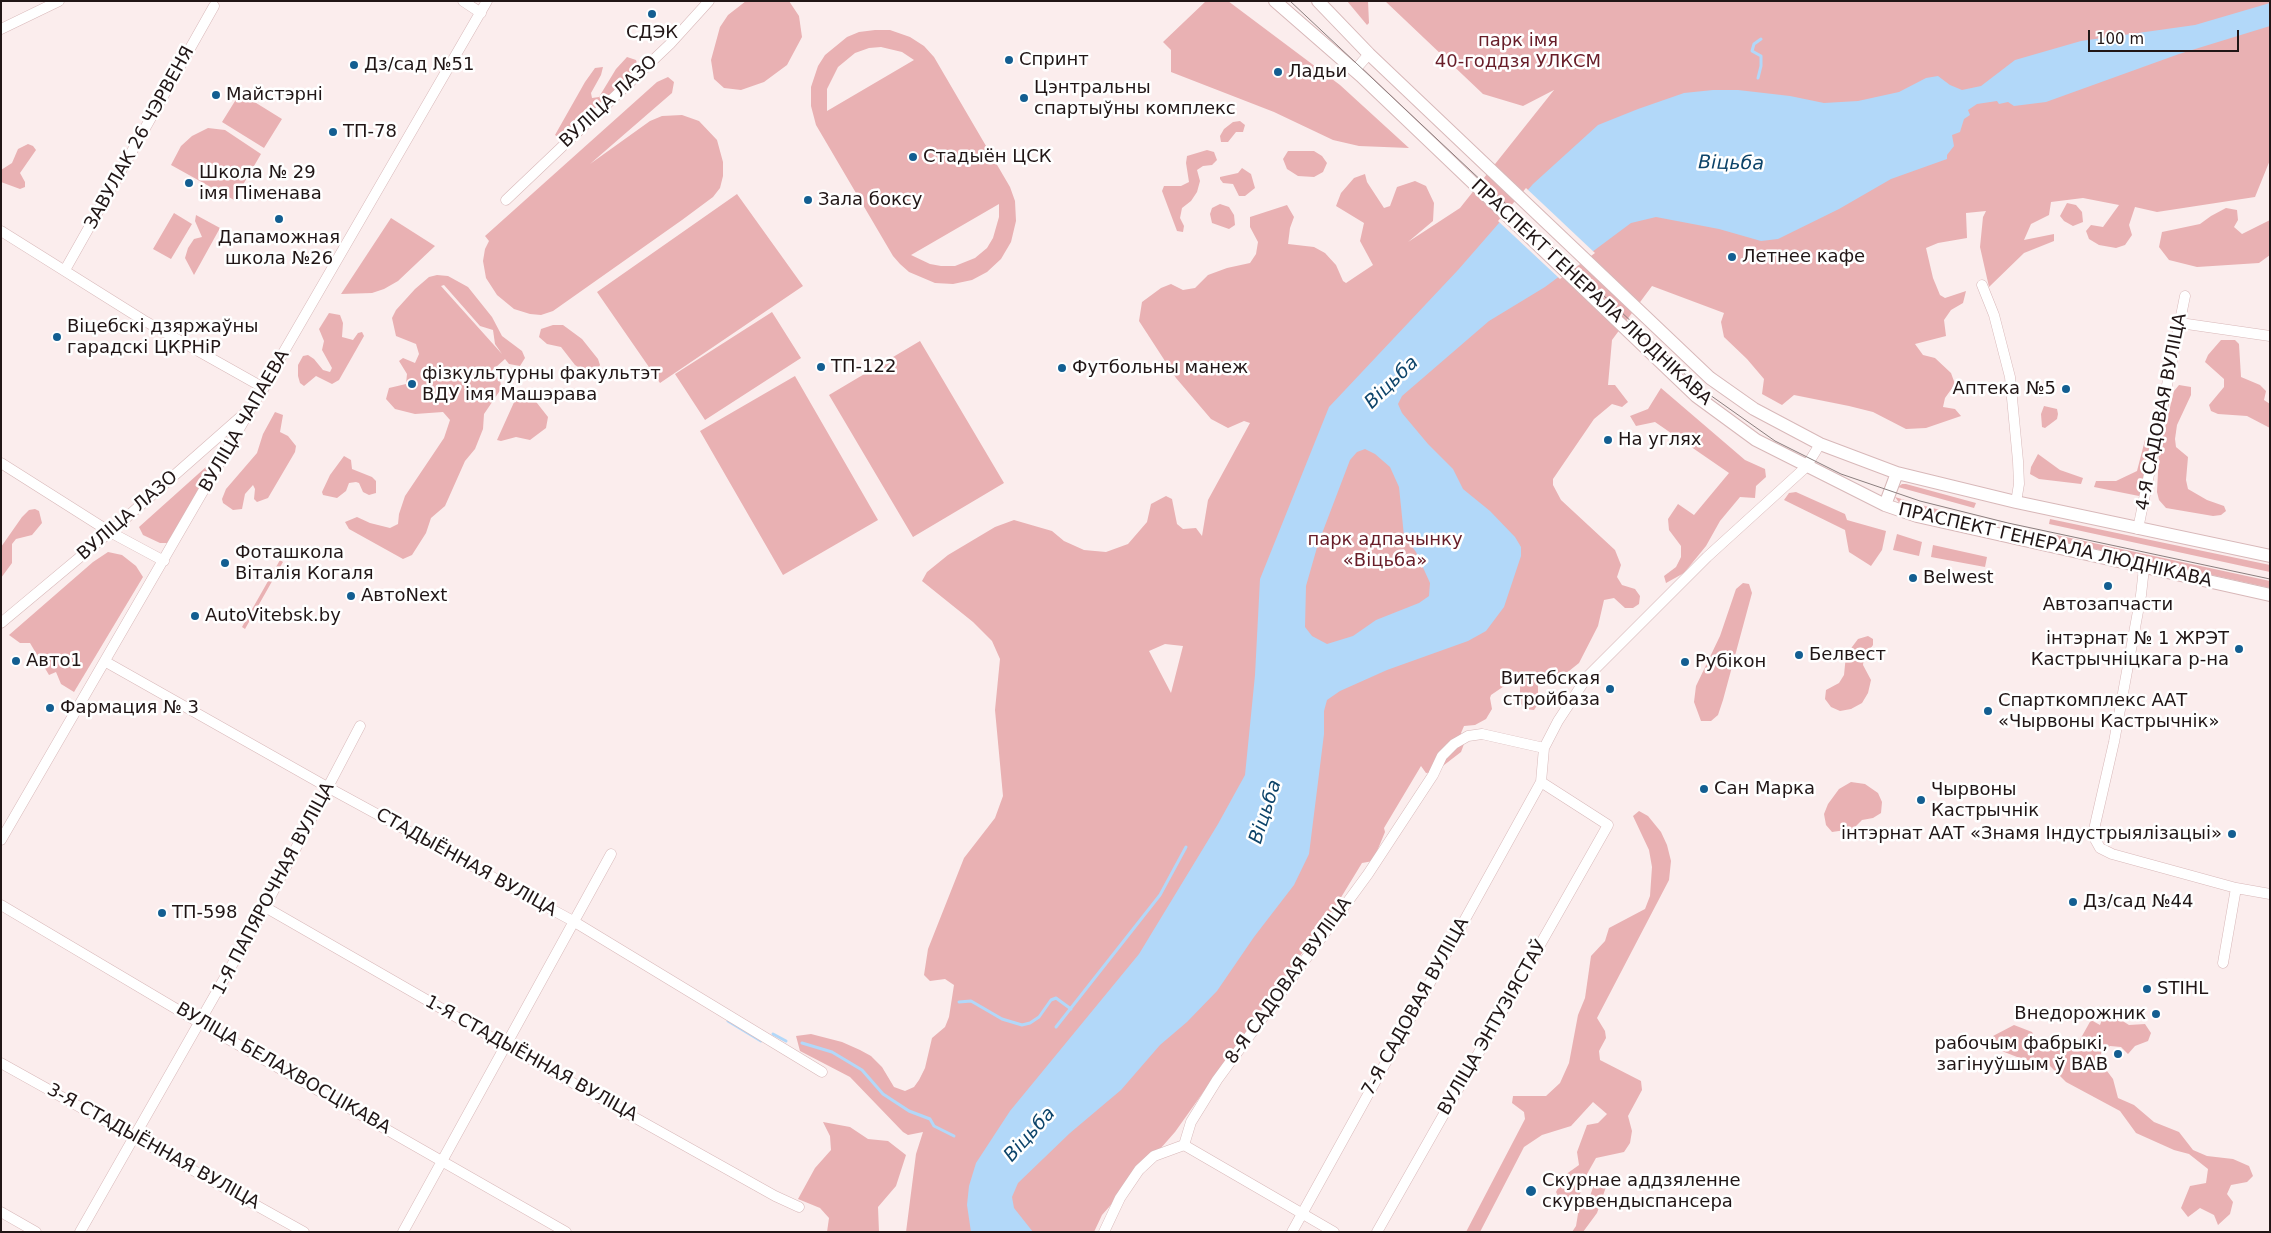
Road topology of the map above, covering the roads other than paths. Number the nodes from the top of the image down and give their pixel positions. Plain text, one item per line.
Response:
1 (59, 1) edge
2 (462, 1) edge
3 (487, 1) edge
4 (709, 1) edge
5 (1275, 1) edge
6 (1318, 1) edge
7 (214, 6) dead end
8 (481, 13) junction
9 (1, 29) edge
10 (1369, 54) junction
11 (1355, 70) junction
12 (506, 200) dead end
13 (1, 231) edge
14 (65, 270) junction
15 (1982, 285) dead end
16 (2185, 296) dead end
17 (2180, 322) junction
18 (2270, 336) edge
19 (264, 388) junction
20 (251, 406) junction
21 (1820, 444) junction
22 (1, 462) edge
23 (1806, 467) junction
24 (1897, 472) junction
25 (2016, 502) junction
26 (1884, 505) junction
27 (2138, 528) junction
28 (110, 532) junction
29 (2270, 556) edge
30 (164, 561) junction
31 (2144, 568) junction
32 (2270, 595) edge
33 (1, 623) edge
34 (106, 662) junction
35 (360, 726) dead end
36 (1544, 748) junction
37 (1541, 782) junction
38 (329, 788) junction
39 (1, 840) edge
40 (611, 854) dead end
41 (2236, 888) junction
42 (2270, 894) edge
43 (1, 905) edge
44 (265, 907) junction
45 (573, 921) junction
46 (2223, 963) dead end
47 (200, 1023) junction
48 (505, 1044) junction
49 (1, 1063) edge
50 (822, 1072) dead end
51 (134, 1137) junction
52 (1184, 1145) junction
53 (442, 1160) junction
54 (799, 1207) dead end
55 (1, 1212) edge
56 (1302, 1214) junction
57 (36, 1232) edge
58 (80, 1232) edge
59 (304, 1232) edge
60 (403, 1232) edge
61 (566, 1232) edge
62 (1104, 1232) edge
63 (1292, 1232) edge
64 (1334, 1232) edge
65 (1377, 1232) edge

1 - 9 street
2 - 8 street
3 - 8 street, ВУЛІЦА ЧАПАЕВА
4 - 12 street, ВУЛІЦА ЛАЗО
5 - 11 main road, ПРАСПЕКТ ГЕНЕРАЛА ЛЮДНІКАВА
6 - 10 main road, ПРАСПЕКТ ГЕНЕРАЛА ЛЮДНІКАВА
7 - 14 street, ЗАВУЛАК 26 ЧЭРВЕНЯ
8 - 19 street, ВУЛІЦА ЧАПАЕВА
10 - 11 street
10 - 21 main road, ПРАСПЕКТ ГЕНЕРАЛА ЛЮДНІКАВА
11 - 23 main road, ПРАСПЕКТ ГЕНЕРАЛА ЛЮДНІКАВА
13 - 14 street
14 - 19 street
15 - 25 street
16 - 17 street, 4-Я САДОВАЯ ВУЛІЦА
17 - 18 street
17 - 27 street, 4-Я САДОВАЯ ВУЛІЦА
19 - 20 street, ВУЛІЦА ЧАПАЕВА
20 - 28 street, ВУЛІЦА ЛАЗО
20 - 30 street, ВУЛІЦА ЧАПАЕВА
21 - 23 street
21 - 24 main road, ПРАСПЕКТ ГЕНЕРАЛА ЛЮДНІКАВА
22 - 28 street
23 - 26 main road, ПРАСПЕКТ ГЕНЕРАЛА ЛЮДНІКАВА
23 - 36 street
24 - 25 main road, ПРАСПЕКТ ГЕНЕРАЛА ЛЮДНІКАВА
24 - 26 main road
25 - 27 main road, ПРАСПЕКТ ГЕНЕРАЛА ЛЮДНІКАВА
26 - 31 main road, ПРАСПЕКТ ГЕНЕРАЛА ЛЮДНІКАВА
27 - 29 main road, ПРАСПЕКТ ГЕНЕРАЛА ЛЮДНІКАВА
28 - 30 street
28 - 33 street, ВУЛІЦА ЛАЗО
30 - 34 street, ВУЛІЦА ЧАПАЕВА
31 - 32 main road, ПРАСПЕКТ ГЕНЕРАЛА ЛЮДНІКАВА
31 - 41 street
34 - 38 street, СТАДЫЁННАЯ ВУЛІЦА
34 - 39 street, ВУЛІЦА ЧАПАЕВА
35 - 38 street, 1-Я ПАПЯРОЧНАЯ ВУЛІЦА
36 - 37 street
36 - 52 street, 8-Я САДОВАЯ ВУЛІЦА
37 - 56 street, 7-Я САДОВАЯ ВУЛІЦА
37 - 65 street, ВУЛІЦА ЭНТУЗІЯСТАЎ
38 - 44 street, 1-Я ПАПЯРОЧНАЯ ВУЛІЦА
38 - 45 street, СТАДЫЁННАЯ ВУЛІЦА
40 - 45 street
41 - 42 street
41 - 46 street
43 - 47 street, ВУЛІЦА БЕЛАХВОСЦІКАВА
44 - 47 street, 1-Я ПАПЯРОЧНАЯ ВУЛІЦА
44 - 48 street, 1-Я СТАДЫЁННАЯ ВУЛІЦА
45 - 48 street
45 - 50 street, СТАДЫЁННАЯ ВУЛІЦА
47 - 51 street, 1-Я ПАПЯРОЧНАЯ ВУЛІЦА
47 - 53 street, ВУЛІЦА БЕЛАХВОСЦІКАВА
48 - 53 street
48 - 54 street, 1-Я СТАДЫЁННАЯ ВУЛІЦА
49 - 51 street, 3-Я СТАДЫЁННАЯ ВУЛІЦА
51 - 58 street, 1-Я ПАПЯРОЧНАЯ ВУЛІЦА
51 - 59 street, 3-Я СТАДЫЁННАЯ ВУЛІЦА
52 - 56 street
52 - 62 street
53 - 60 street
53 - 61 street, ВУЛІЦА БЕЛАХВОСЦІКАВА
55 - 57 street
56 - 63 street, 7-Я САДОВАЯ ВУЛІЦА
56 - 64 street

